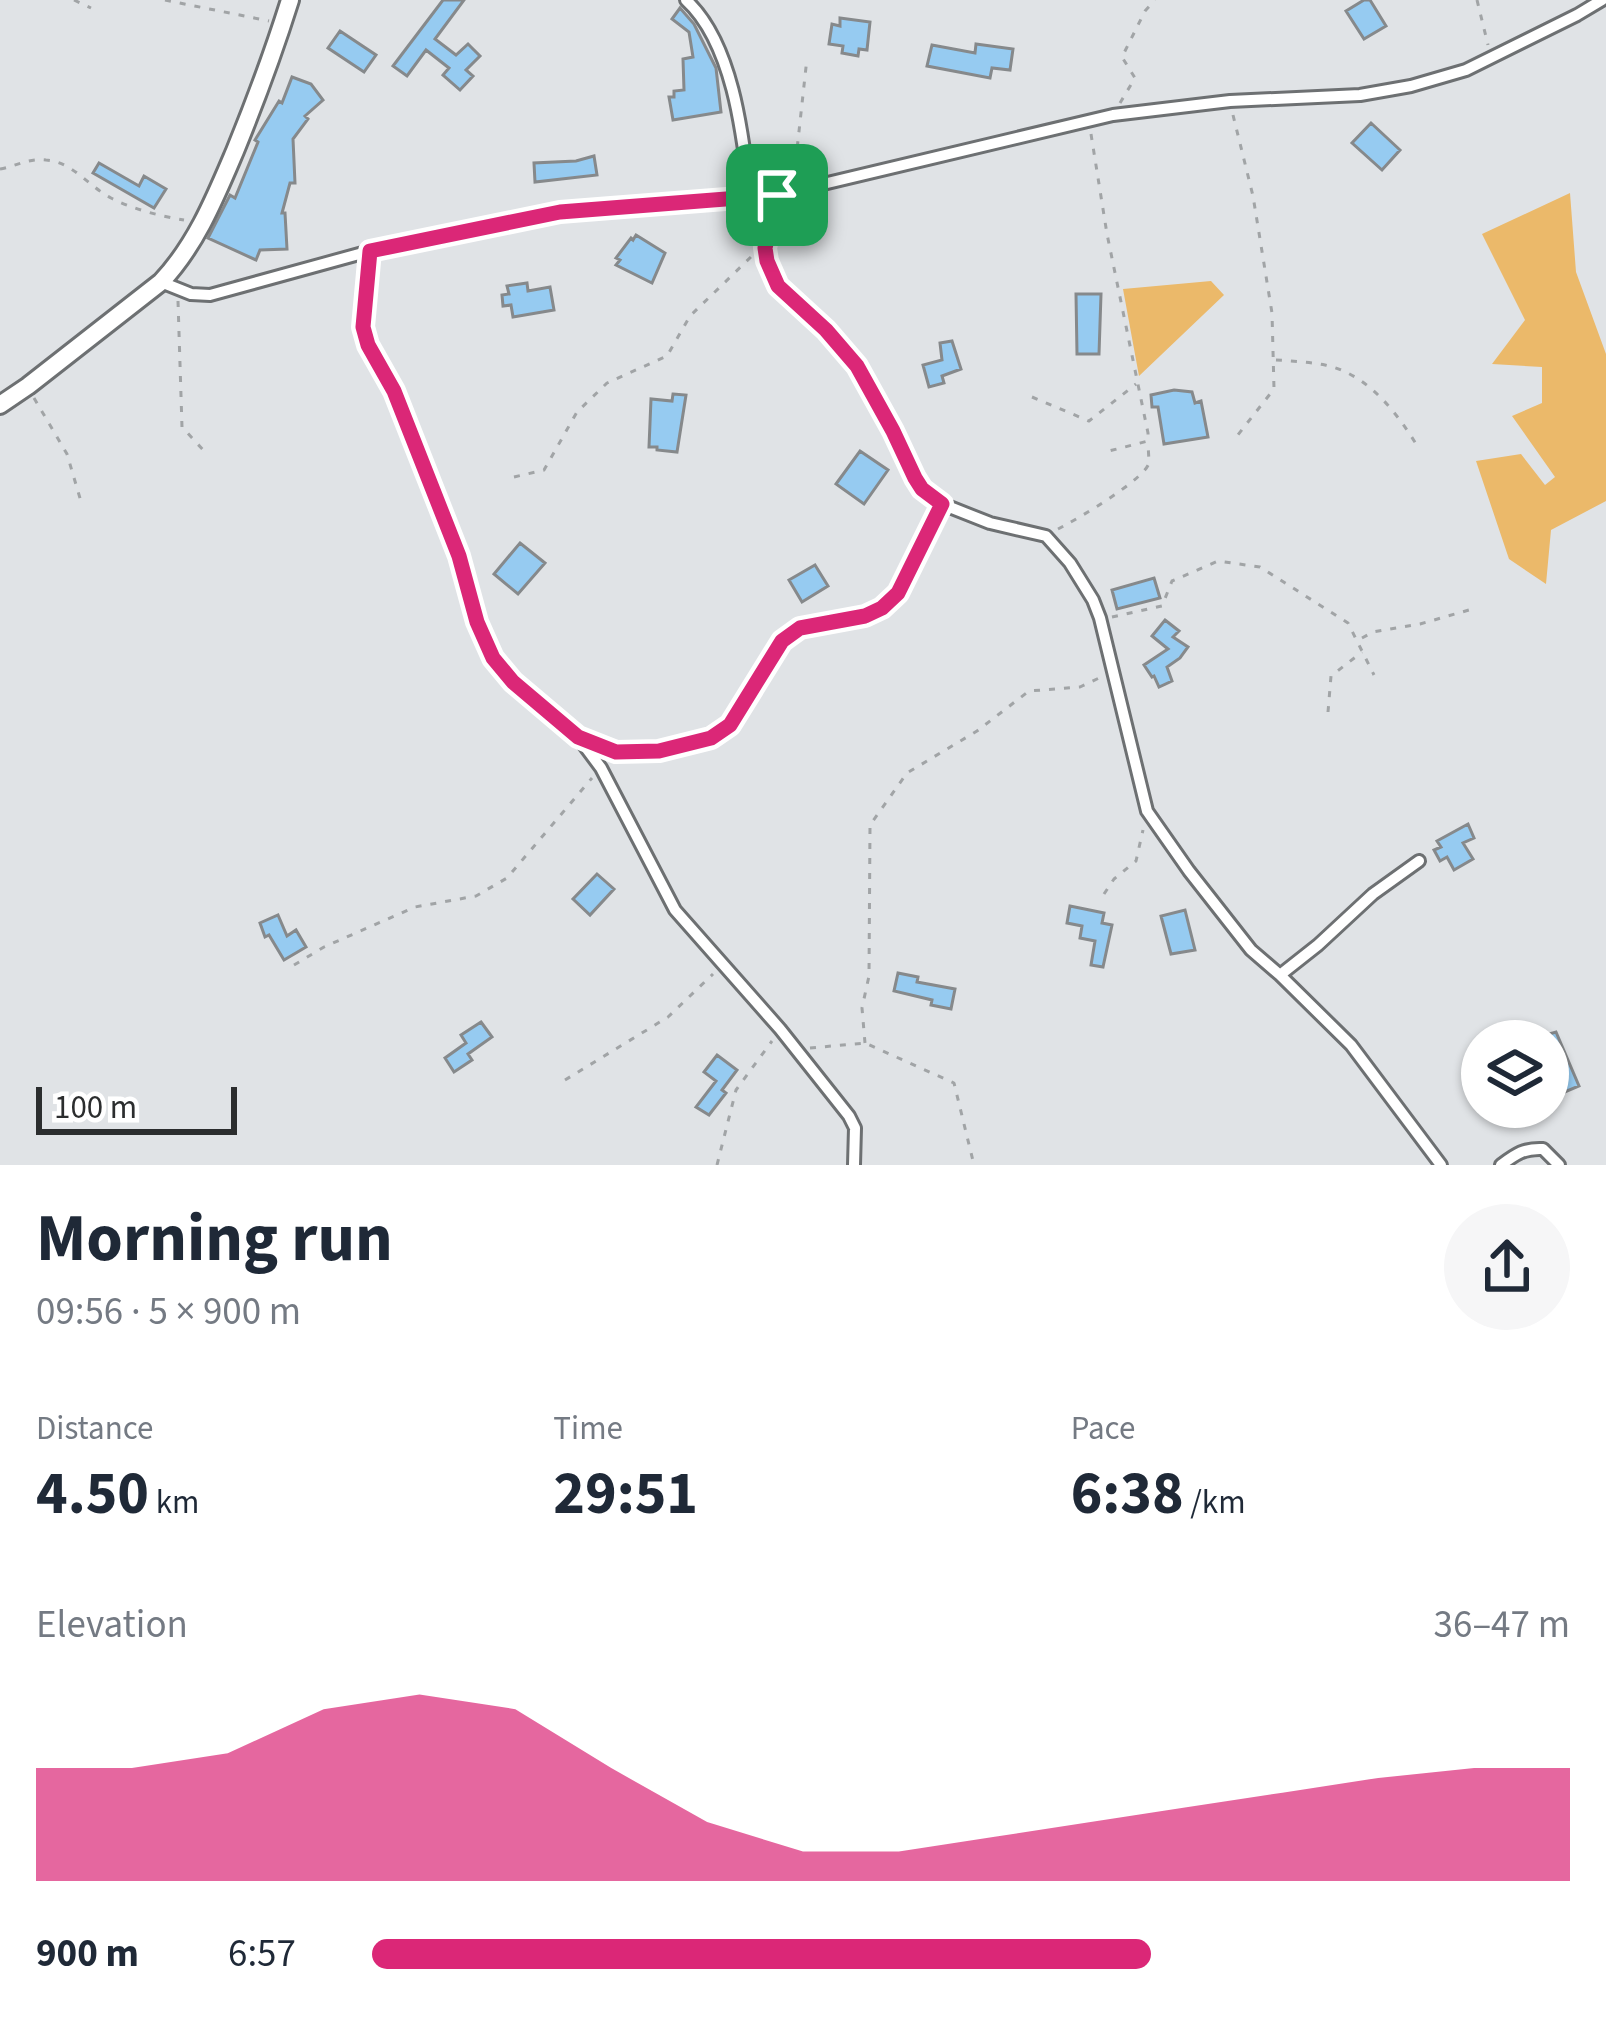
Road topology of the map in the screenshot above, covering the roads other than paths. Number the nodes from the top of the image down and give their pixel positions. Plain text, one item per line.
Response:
1 (290, 0) edge
2 (686, 0) edge
3 (1602, 0) edge
4 (777, 195) junction
5 (750, 196) junction
6 (370, 251) junction
7 (170, 286) junction
8 (0, 404) edge
9 (1419, 861) dead end
10 (1280, 975) junction
11 (854, 1165) edge
12 (1441, 1165) edge
13 (1501, 1165) edge
14 (1559, 1165) edge

1 - 7 main road
2 - 5 street
3 - 4 street
4 - 5 street
4 - 10 street
5 - 6 street
6 - 7 street
6 - 11 street
7 - 8 main road
9 - 10 street
10 - 12 street
13 - 14 street

